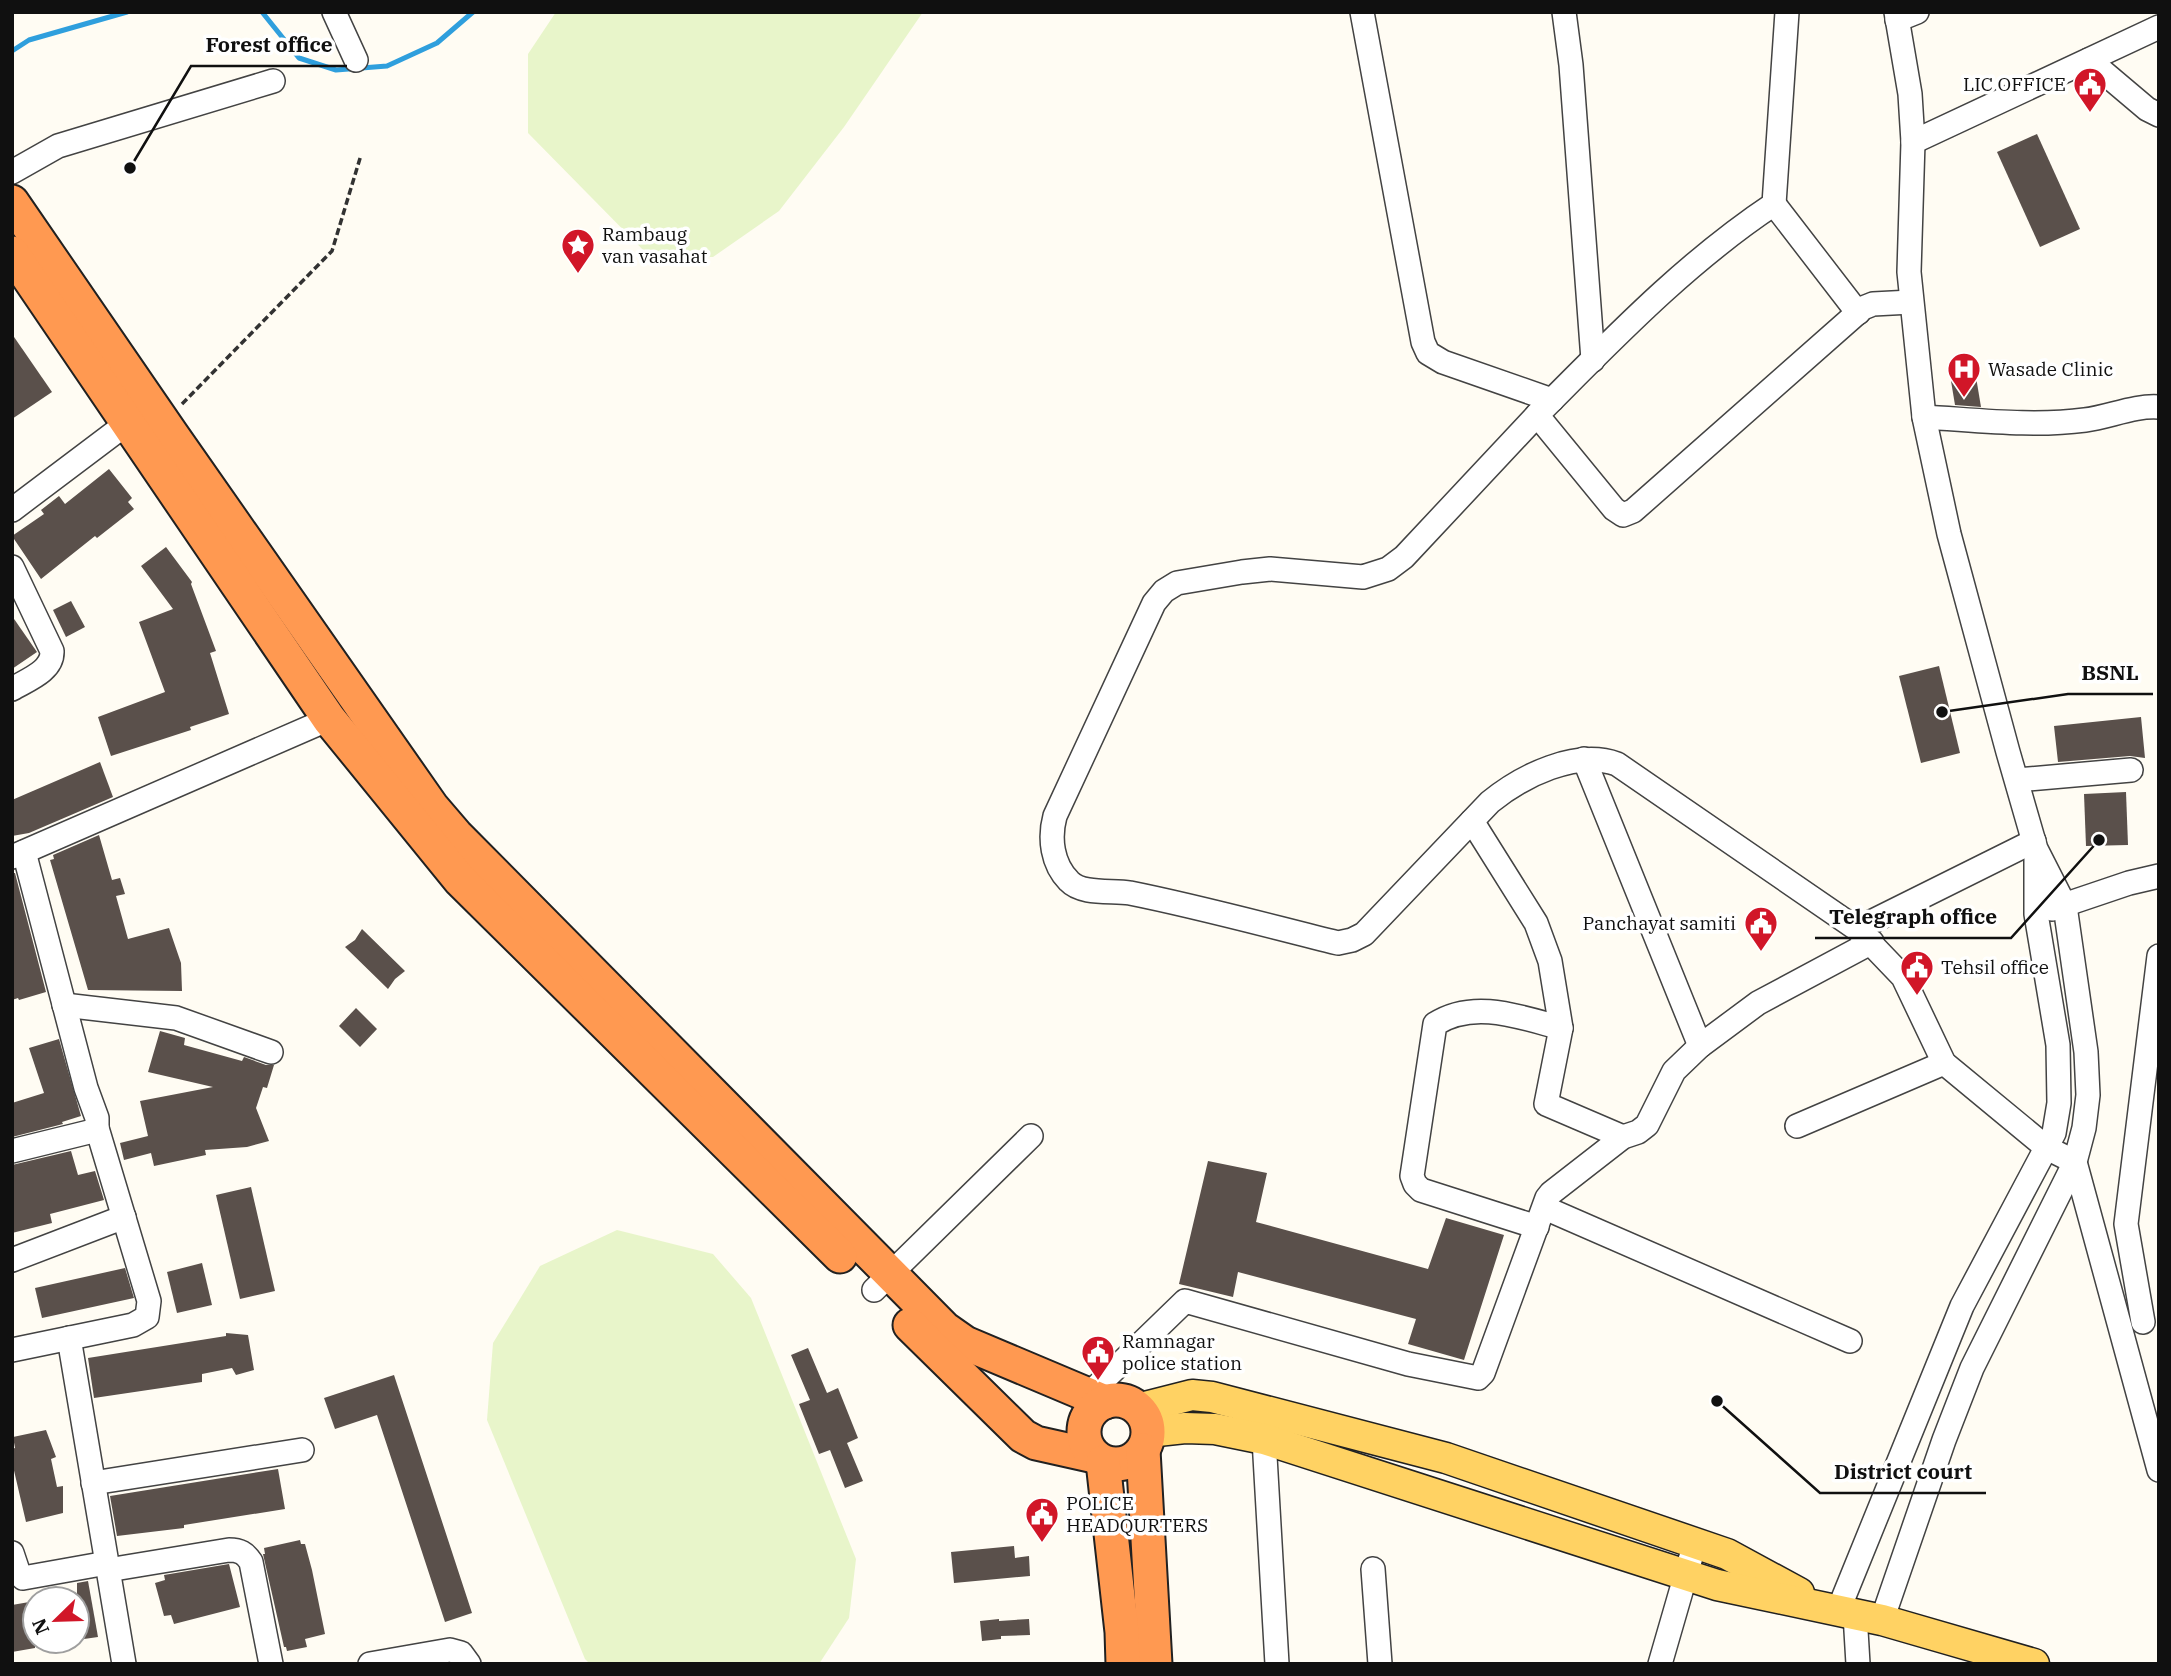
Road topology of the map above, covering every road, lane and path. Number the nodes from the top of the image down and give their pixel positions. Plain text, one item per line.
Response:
1 (334, 12) edge
2 (1362, 12) edge
3 (1564, 12) edge
4 (1787, 12) edge
5 (1903, 15) edge
6 (2159, 27) edge
7 (356, 60) dead end
8 (2089, 60) junction
9 (274, 81) dead end
10 (2159, 115) edge
11 (1913, 142) junction
12 (361, 155) dead end
13 (12, 172) edge
14 (12, 202) edge
15 (1774, 204) junction
16 (17, 269) edge
17 (1911, 302) junction
18 (1858, 313) junction
19 (1593, 360) junction
20 (1544, 407) junction
21 (2159, 407) edge
22 (147, 417) junction
23 (1924, 417) junction
24 (12, 510) edge
25 (12, 567) edge
26 (12, 689) edge
27 (330, 719) junction
28 (1584, 759) junction
29 (2132, 770) dead end
30 (2017, 780) junction
31 (1472, 821) junction
32 (2035, 845) junction
33 (18, 855) edge
34 (2159, 876) edge
35 (2065, 906) junction
36 (2036, 914) junction
37 (1865, 935) junction
38 (2159, 956) edge
39 (64, 1005) junction
40 (1561, 1028) junction
41 (1700, 1046) junction
42 (271, 1052) dead end
43 (1944, 1063) junction
44 (1797, 1126) dead end
45 (97, 1128) junction
46 (1031, 1136) dead end
47 (1623, 1137) junction
48 (2047, 1148) junction
49 (12, 1151) edge
50 (2075, 1162) junction
51 (124, 1217) junction
52 (1541, 1217) junction
53 (12, 1260) edge
54 (882, 1282) junction
55 (2143, 1322) dead end
56 (69, 1338) junction
57 (1850, 1341) dead end
58 (12, 1350) edge
59 (1124, 1418) junction
60 (2154, 1436) edge
61 (1264, 1439) junction
62 (302, 1450) dead end
63 (1099, 1459) junction
64 (2159, 1470) edge
65 (93, 1483) junction
66 (1695, 1543) junction
67 (12, 1553) edge
68 (107, 1566) junction
69 (1373, 1569) dead end
70 (1685, 1573) junction
71 (1850, 1613) junction
72 (124, 1664) edge
73 (271, 1664) edge
74 (370, 1664) edge
75 (469, 1664) edge
76 (1123, 1664) edge
77 (1155, 1664) edge
78 (1277, 1664) edge
79 (1380, 1664) edge
80 (1660, 1664) edge
81 (1858, 1664) edge
82 (2034, 1664) edge

1 - 7 street
2 - 20 street
3 - 19 street
4 - 15 street
5 - 11 street
6 - 8 street
8 - 10 street
8 - 11 street
9 - 13 street
11 - 17 street
12 - 22 path
14 - 22 highway
15 - 18 street
15 - 19 street
16 - 22 highway
17 - 18 street
17 - 23 street
18 - 20 street
19 - 20 street
20 - 31 street
21 - 23 street
22 - 24 street
22 - 27 highway
22 - 54 highway
23 - 30 street
25 - 26 street
27 - 33 street
27 - 54 highway
28 - 31 street
28 - 37 street
28 - 41 street
29 - 30 street
30 - 32 street
31 - 40 street
32 - 35 street
32 - 36 street
32 - 37 street
33 - 39 street
34 - 35 street
35 - 36 street
35 - 50 street
36 - 48 street
37 - 41 street
37 - 43 street
38 - 55 street
39 - 42 street
39 - 45 street
40 - 47 street
40 - 52 street
41 - 47 street
43 - 44 street
43 - 48 street
45 - 49 street
45 - 51 street
46 - 54 street
47 - 52 street
48 - 50 street
48 - 71 street
50 - 60 street
50 - 71 street
51 - 53 street
51 - 56 street
52 - 57 street
52 - 59 street
54 - 59 highway
54 - 63 highway
56 - 58 street
56 - 65 street
59 - 61 main road
59 - 63 highway
59 - 63 highway
59 - 66 main road
59 - 77 highway
60 - 64 street
61 - 70 main road
61 - 78 street
62 - 65 street
63 - 76 highway
65 - 68 street
66 - 70 street
66 - 71 main road
67 - 68 street
68 - 72 street
68 - 73 street
69 - 79 street
70 - 71 main road
70 - 80 street
71 - 81 street
71 - 82 main road
74 - 75 street

